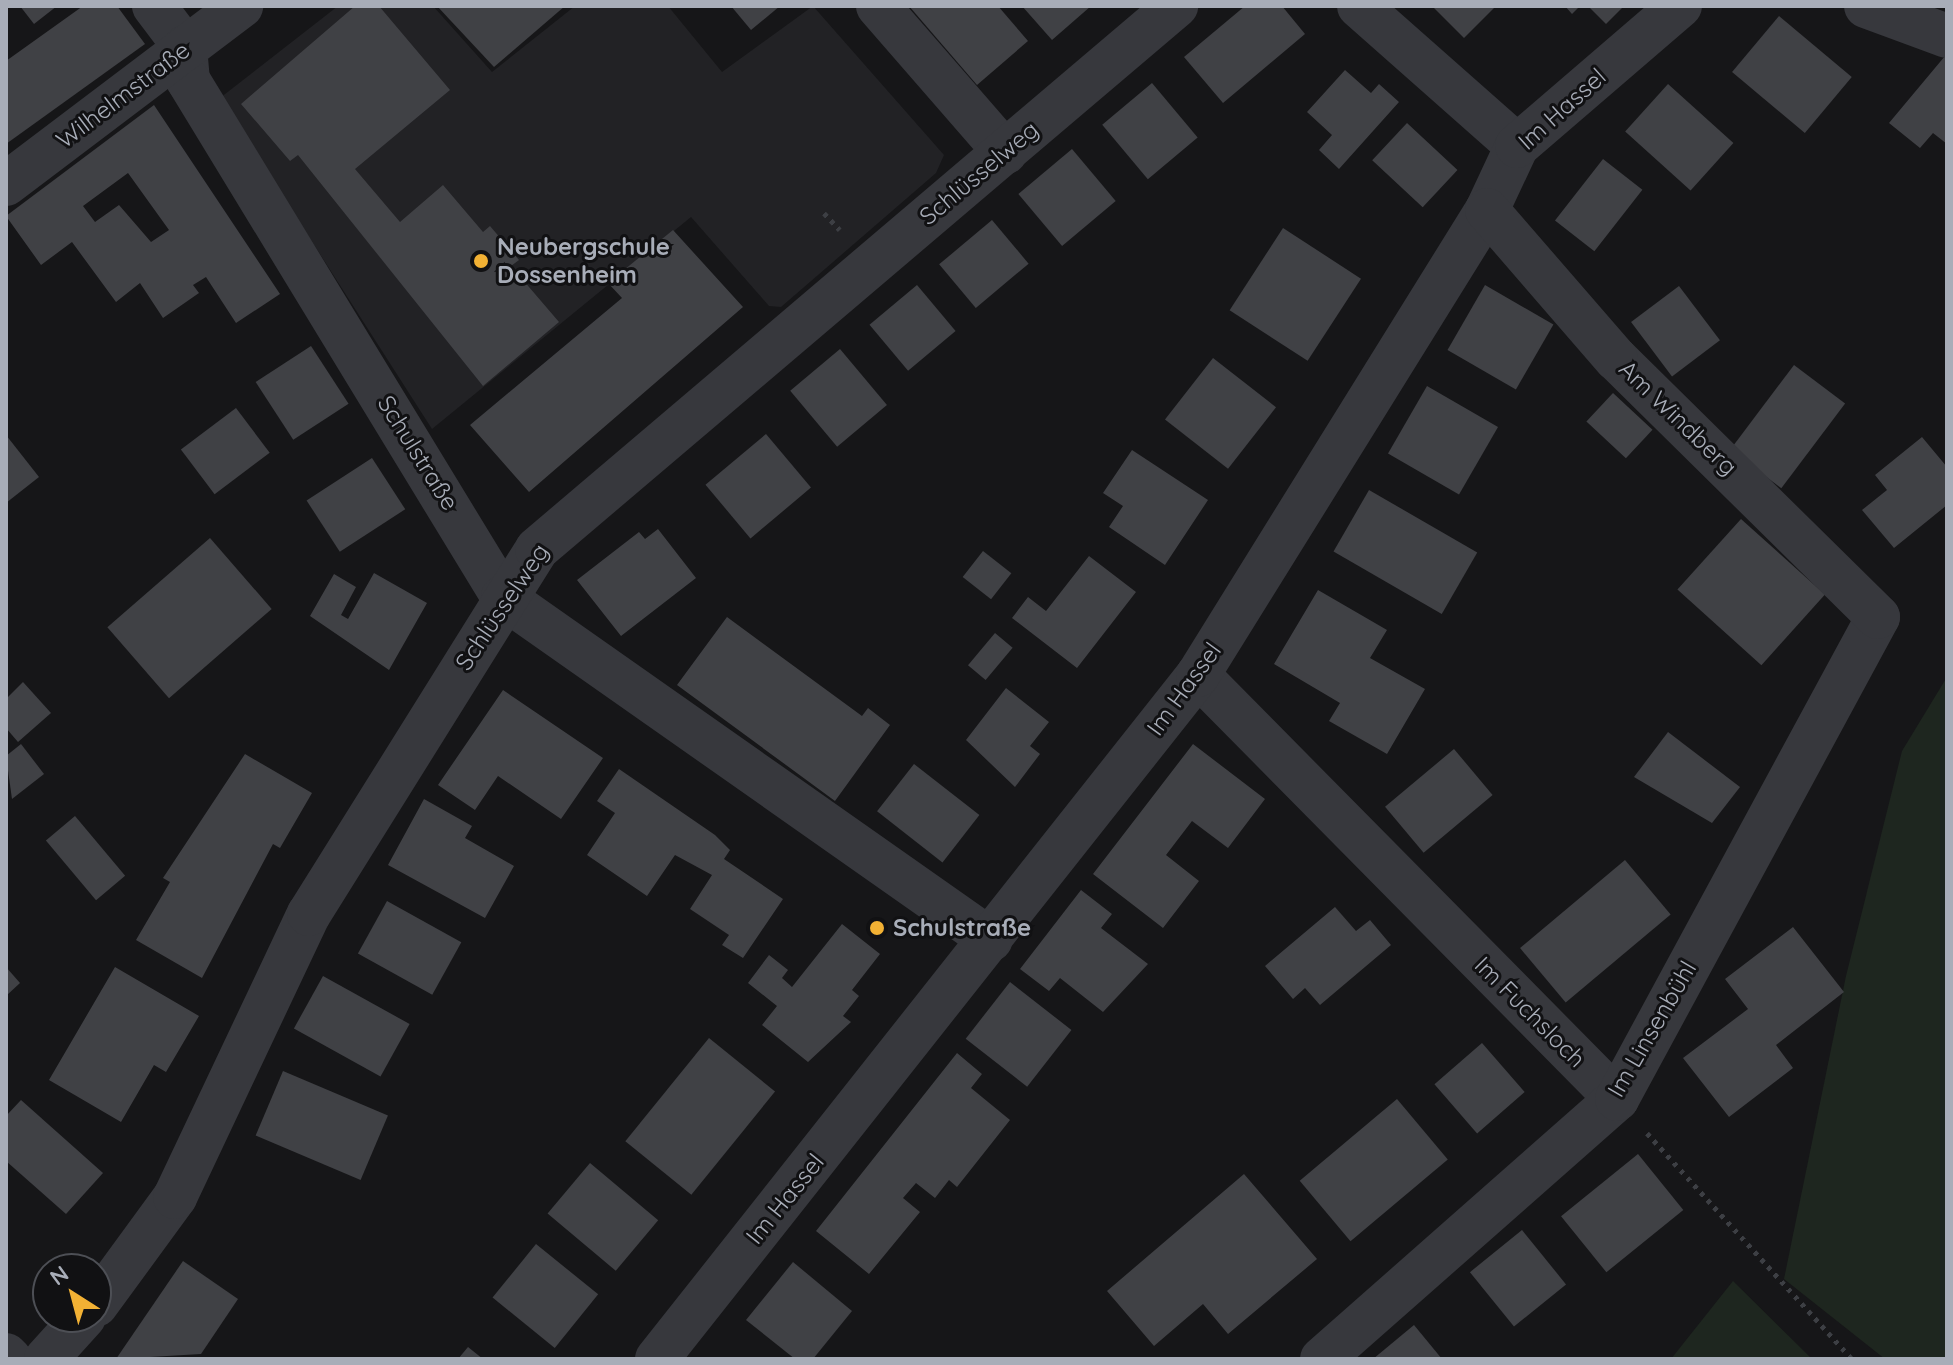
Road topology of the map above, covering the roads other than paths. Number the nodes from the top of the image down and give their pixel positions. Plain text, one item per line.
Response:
1 (154, 6) edge
2 (241, 6) edge
3 (878, 6) edge
4 (1176, 6) edge
5 (1359, 6) edge
6 (1680, 6) edge
7 (1866, 6) edge
8 (1947, 36) edge
9 (185, 47) junction
10 (1517, 146) junction
11 (1005, 152) junction
12 (6, 184) edge
13 (1487, 210) junction
14 (503, 597) junction
15 (1878, 617) joint
16 (1198, 675) junction
17 (991, 940) junction
18 (1617, 1099) junction
19 (112, 1283) edge
20 (70, 1333) edge
21 (46, 1359) edge
22 (657, 1359) edge
23 (1322, 1359) edge

1 - 9 street, Schulstraße
2 - 9 street, Wilhelmstraße
3 - 11 street
4 - 11 street, Schlüsselweg
5 - 10 street
6 - 10 street, Im Hassel
7 - 8 street
9 - 12 street, Wilhelmstraße
9 - 14 street, Schulstraße
10 - 13 street, Im Hassel
11 - 14 street, Schlüsselweg
13 - 15 street, Am Windberg
13 - 16 street, Im Hassel
14 - 17 street, Schulstraße
14 - 19 street, Schlüsselweg
15 - 18 street, Im Linsenbühl
16 - 17 street, Im Hassel
16 - 18 street, Im Fuchsloch
17 - 22 street, Im Hassel
18 - 23 street, Im Linsenbühl
20 - 21 street

